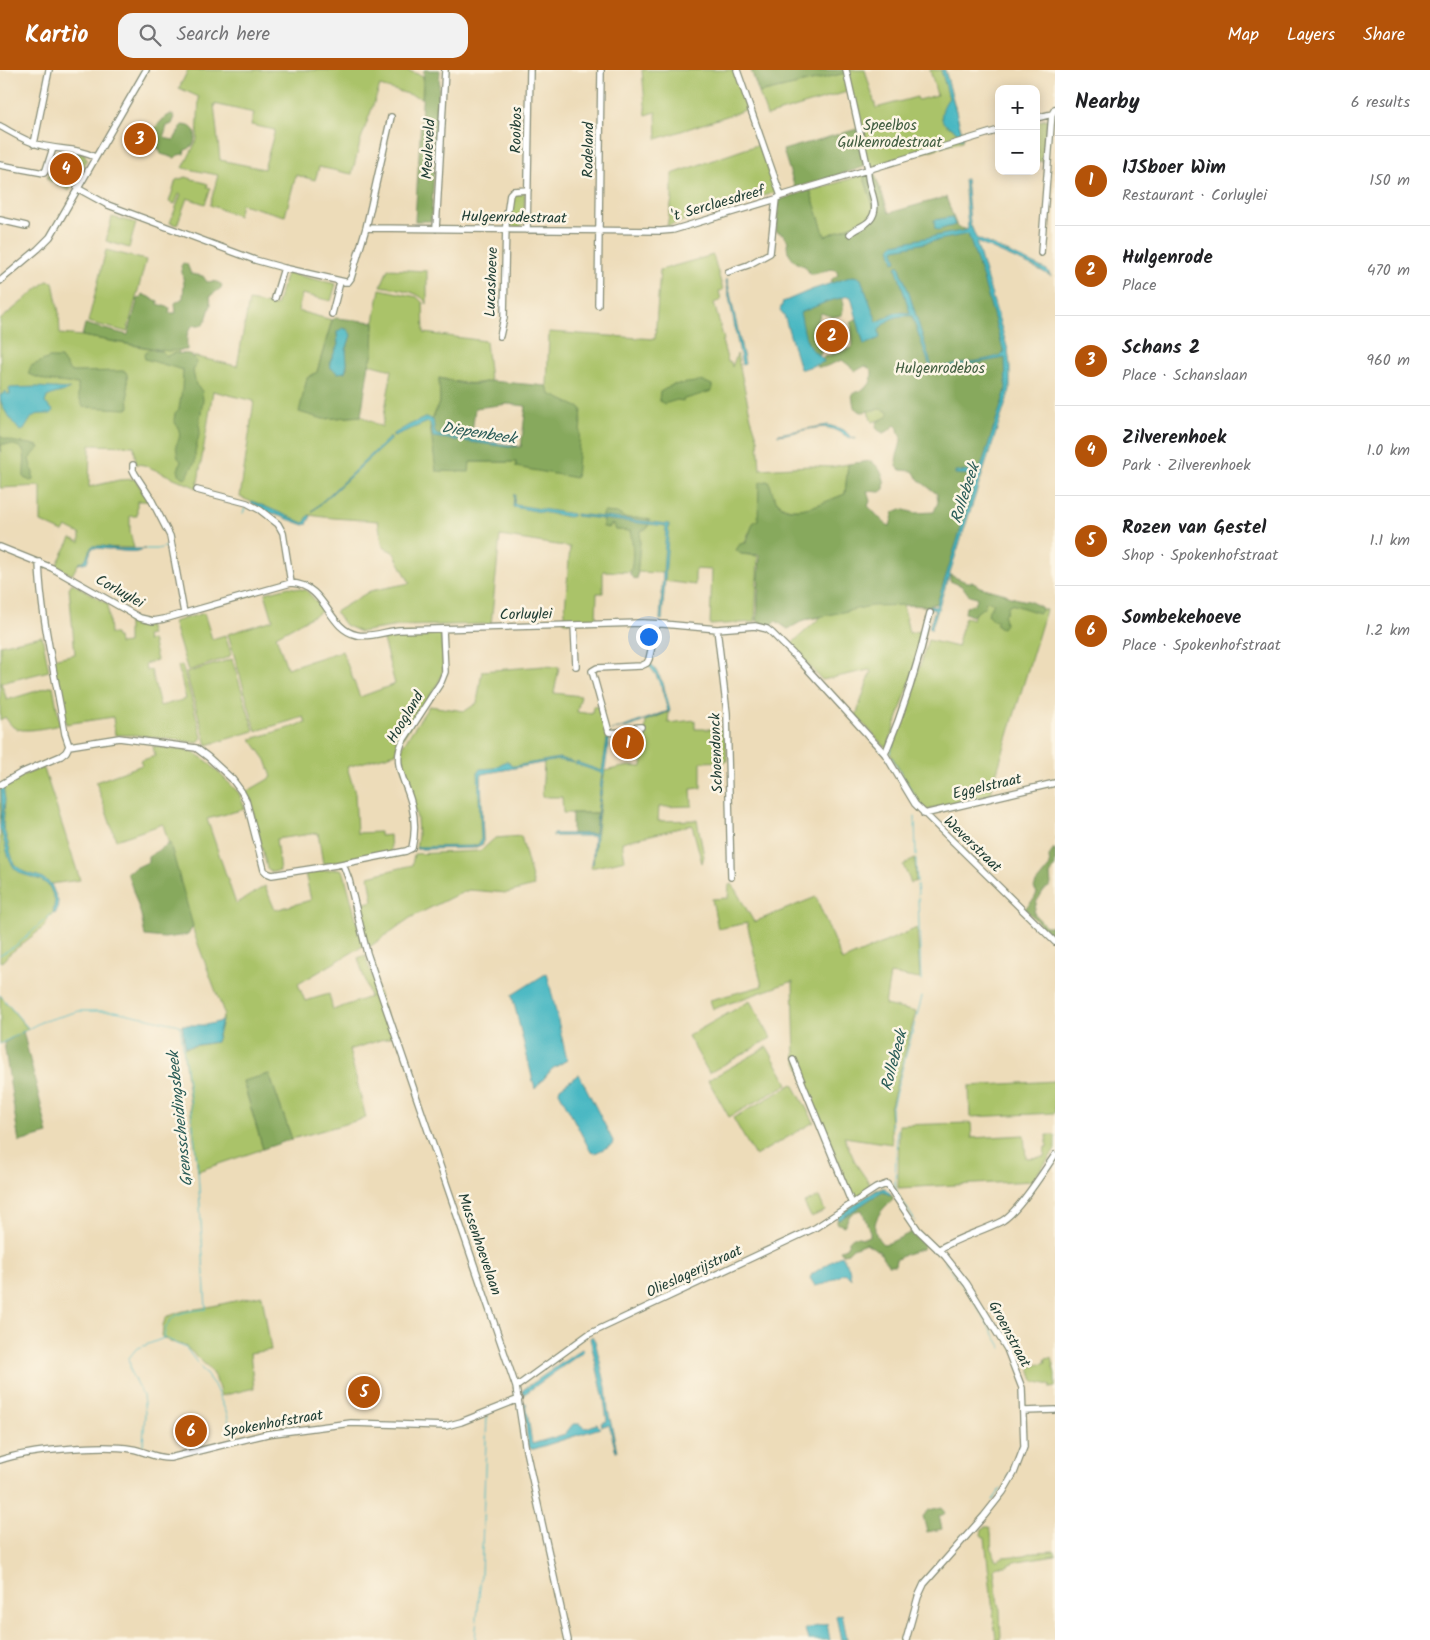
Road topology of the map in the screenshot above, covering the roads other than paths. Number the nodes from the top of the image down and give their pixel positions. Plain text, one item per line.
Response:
1 (50, 70) edge
2 (146, 70) edge
3 (445, 70) edge
4 (530, 70) edge
5 (601, 70) edge
6 (737, 70) edge
7 (846, 70) edge
8 (1054, 111) edge
9 (1040, 116) edge
10 (391, 117) dead end
11 (0, 126) edge
12 (995, 131) edge
13 (34, 144) junction
14 (53, 148) junction
15 (95, 157) junction
16 (0, 165) edge
17 (868, 169) junction
18 (77, 188) junction
19 (528, 190) junction
20 (779, 197) junction
21 (0, 220) edge
22 (26, 226) dead end
23 (366, 228) junction
24 (436, 229) junction
25 (505, 230) junction
26 (527, 230) junction
27 (599, 231) junction
28 (662, 231) joint
29 (850, 234) dead end
30 (1041, 253) dead end
31 (284, 268) junction
32 (728, 272) dead end
33 (0, 281) edge
34 (340, 282) junction
35 (275, 298) dead end
36 (598, 305) dead end
37 (332, 314) dead end
38 (500, 336) dead end
39 (134, 465) dead end
40 (197, 490) dead end
41 (0, 547) edge
42 (39, 562) junction
43 (290, 583) junction
44 (184, 613) junction
45 (930, 613) dead end
46 (657, 624) junction
47 (574, 625) junction
48 (443, 629) junction
49 (717, 629) junction
50 (576, 666) dead end
51 (641, 727) dead end
52 (70, 746) junction
53 (885, 754) junction
54 (1055, 783) edge
55 (0, 785) edge
56 (924, 814) junction
57 (343, 864) junction
58 (731, 877) dead end
59 (1055, 942) edge
60 (793, 1060) dead end
61 (1055, 1155) edge
62 (887, 1184) joint
63 (852, 1204) junction
64 (938, 1250) junction
65 (516, 1387) junction
66 (519, 1399) junction
67 (1055, 1410) edge
68 (1024, 1411) junction
69 (0, 1460) edge
70 (568, 1640) edge
71 (906, 1640) edge

1 - 13 street
2 - 15 street
3 - 24 street, Meuleveld
4 - 19 street, Rooibos
5 - 27 street, Rodeland
6 - 20 street, 't Serclaesdreef
7 - 17 street
8 - 9 street
8 - 30 street
10 - 23 street
11 - 13 street
12 - 17 street, 't Serclaesdreef
13 - 14 street
14 - 15 street
14 - 16 street
15 - 18 street
17 - 20 street, 't Serclaesdreef
17 - 29 street
18 - 31 street
18 - 33 street
19 - 25 street
19 - 26 street, Rooibos
20 - 28 street, 't Serclaesdreef
20 - 32 street
21 - 22 street
23 - 24 street, Hulgenrodestraat
23 - 34 street
24 - 25 street, Hulgenrodestraat
25 - 26 street, Hulgenrodestraat
25 - 38 street, Lucashoeve
26 - 27 street, Hulgenrodestraat
27 - 28 street, Hulgenrodestraat
27 - 36 street, Rodeland
31 - 34 street
31 - 35 street
34 - 37 street
39 - 44 street
40 - 43 street
41 - 42 street, Corluylei
42 - 44 street, Corluylei
42 - 52 street
43 - 44 street, Corluylei
43 - 48 street, Corluylei
45 - 53 street
46 - 47 street, Corluylei
46 - 49 street, Corluylei
46 - 51 street
47 - 48 street, Corluylei
47 - 50 street, Corluylei
48 - 57 street, Hoogland
49 - 53 street, Corluylei
49 - 58 street, Schoendonck
52 - 55 street
52 - 57 street
53 - 56 street, Weverstraat
54 - 56 street, Eggelstraat
56 - 59 street, Weverstraat
57 - 65 street, Mussenhoevelaan
60 - 63 street
61 - 64 street
62 - 63 street, Olieslagerijstraat
62 - 64 street, Groenstraat
63 - 65 street, Olieslagerijstraat
64 - 68 street, Groenstraat
65 - 66 street, Mussenhoevelaan
66 - 69 street, Spokenhofstraat
66 - 70 street, Mussenhoevelaan
67 - 68 street
68 - 71 street, Groenstraat

